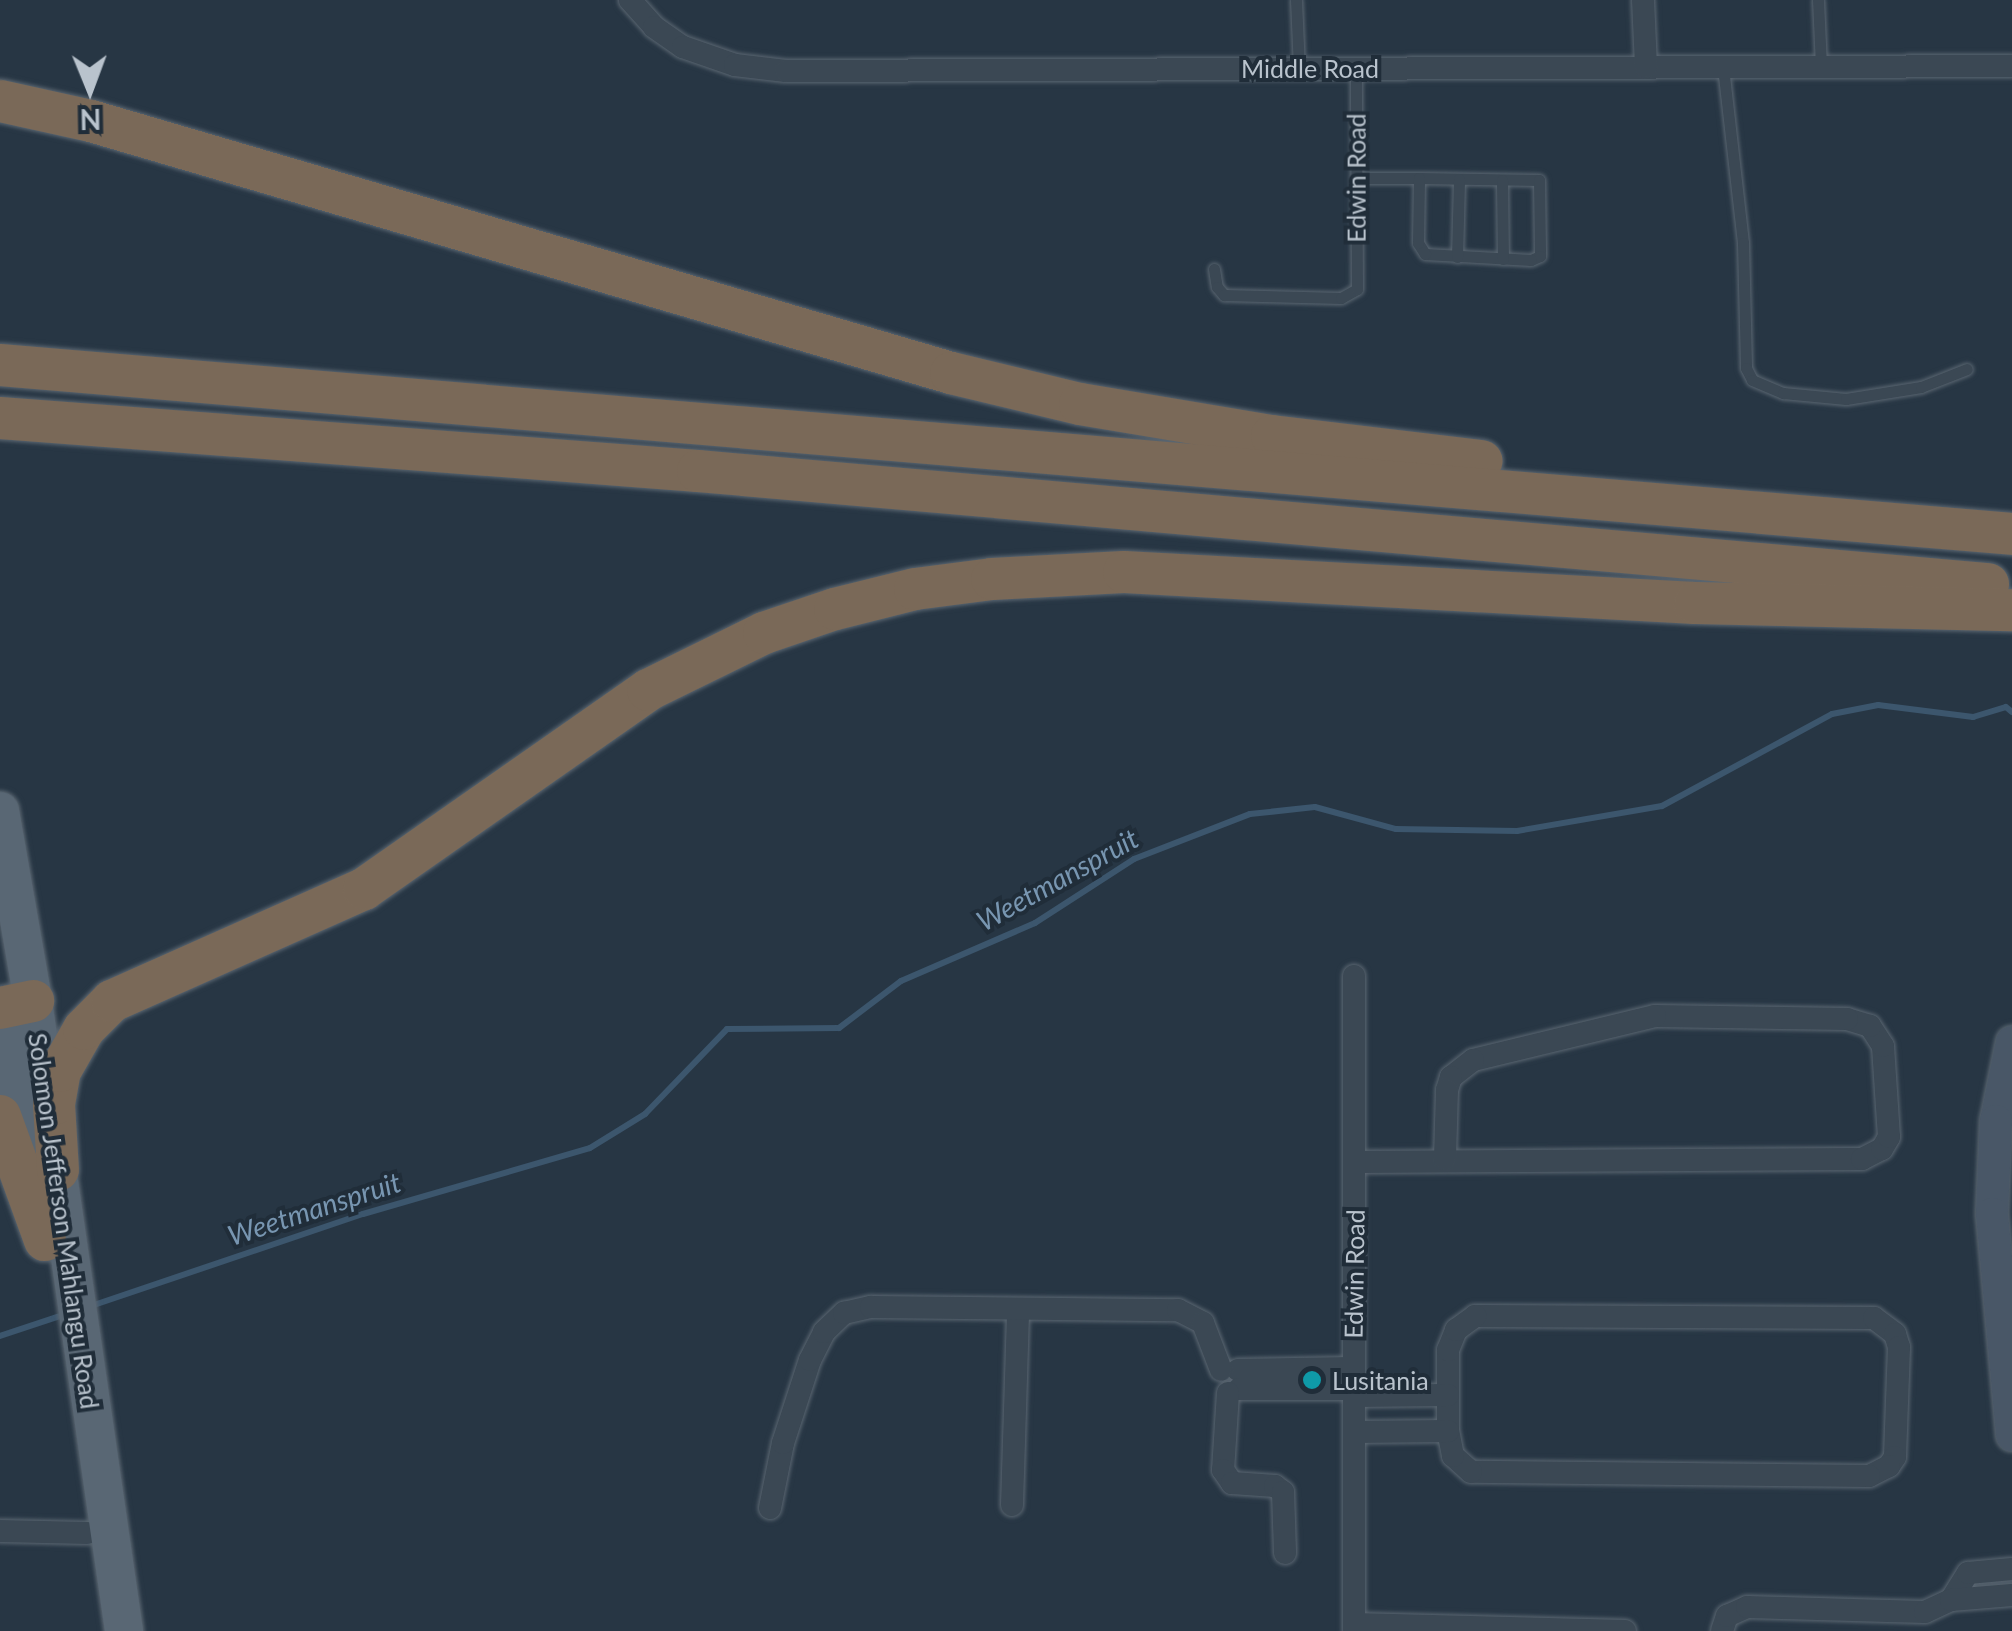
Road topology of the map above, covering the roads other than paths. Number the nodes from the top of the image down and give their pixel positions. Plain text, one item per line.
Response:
1 (630, 0) edge
2 (1296, 0) edge
3 (1643, 0) edge
4 (1818, 0) edge
5 (2012, 66) edge
6 (1646, 67) junction
7 (1723, 67) junction
8 (1821, 67) junction
9 (1300, 68) junction
10 (1356, 68) junction
11 (0, 86) edge
12 (0, 101) edge
13 (91, 121) junction
14 (1356, 178) junction
15 (1419, 178) junction
16 (1459, 179) junction
17 (1502, 180) junction
18 (1458, 257) junction
19 (1503, 260) junction
20 (1214, 269) dead end
21 (0, 365) edge
22 (1966, 369) dead end
23 (0, 418) edge
24 (0, 428) edge
25 (215, 431) junction
26 (1937, 528) junction
27 (2012, 534) edge
28 (2012, 586) edge
29 (2012, 610) edge
30 (0, 811) edge
31 (1354, 976) dead end
32 (11, 1006) edge
33 (2012, 1042) edge
34 (0, 1116) edge
35 (1445, 1158) junction
36 (1355, 1162) junction
37 (58, 1170) junction
38 (54, 1248) junction
39 (2005, 1276) edge
40 (1018, 1310) junction
41 (72, 1336) junction
42 (1232, 1381) junction
43 (1354, 1384) junction
44 (1448, 1395) junction
45 (1448, 1430) junction
46 (1354, 1432) junction
47 (2012, 1435) edge
48 (1012, 1505) dead end
49 (770, 1508) dead end
50 (0, 1531) edge
51 (87, 1533) junction
52 (1285, 1553) dead end
53 (2012, 1569) edge
54 (2012, 1595) edge
55 (1951, 1600) junction
56 (1926, 1621) edge
57 (1354, 1627) edge
58 (1440, 1629) edge
59 (101, 1631) edge
60 (124, 1631) edge
61 (1625, 1631) edge
62 (1722, 1631) edge

1 - 9 street, Middle Road
2 - 9 lane
3 - 6 street
4 - 8 lane
5 - 8 street, Middle Road
6 - 7 street, Middle Road
6 - 10 street, Middle Road
7 - 8 street, Middle Road
7 - 22 lane
9 - 10 street, Middle Road
10 - 14 lane, Edwin Road
11 - 13 highway
12 - 13 highway
13 - 26 highway
14 - 15 lane
14 - 20 lane, Edwin Road
15 - 16 lane
15 - 18 lane
16 - 17 lane
16 - 18 lane
17 - 19 lane
17 - 19 lane
18 - 19 lane
21 - 26 highway
23 - 25 highway
24 - 25 highway
25 - 28 highway
26 - 27 highway
29 - 37 highway
30 - 32 main road, Solomon Jefferson Mahlangu Road
31 - 36 street, Edwin Road
32 - 37 main road, Solomon Jefferson Mahlangu Road
32 - 38 main road, Solomon Jefferson Mahlangu Road
33 - 39 street
34 - 38 highway
35 - 35 street
35 - 36 street
36 - 43 street, Edwin Road
37 - 38 main road, Solomon Jefferson Mahlangu Road
38 - 41 main road, Solomon Jefferson Mahlangu Road
39 - 47 street
40 - 42 street
40 - 48 street
40 - 49 street
41 - 51 main road, Solomon Jefferson Mahlangu Road
41 - 60 main road, Solomon Jefferson Mahlangu Road
42 - 43 street
42 - 52 street
43 - 44 street
43 - 46 street, Edwin Road
44 - 45 street
44 - 45 street
45 - 46 street
46 - 57 street, Edwin Road
50 - 51 street
51 - 59 main road, Solomon Jefferson Mahlangu Road
53 - 55 street
54 - 55 street
55 - 56 street
56 - 62 street
57 - 58 street
58 - 61 street

